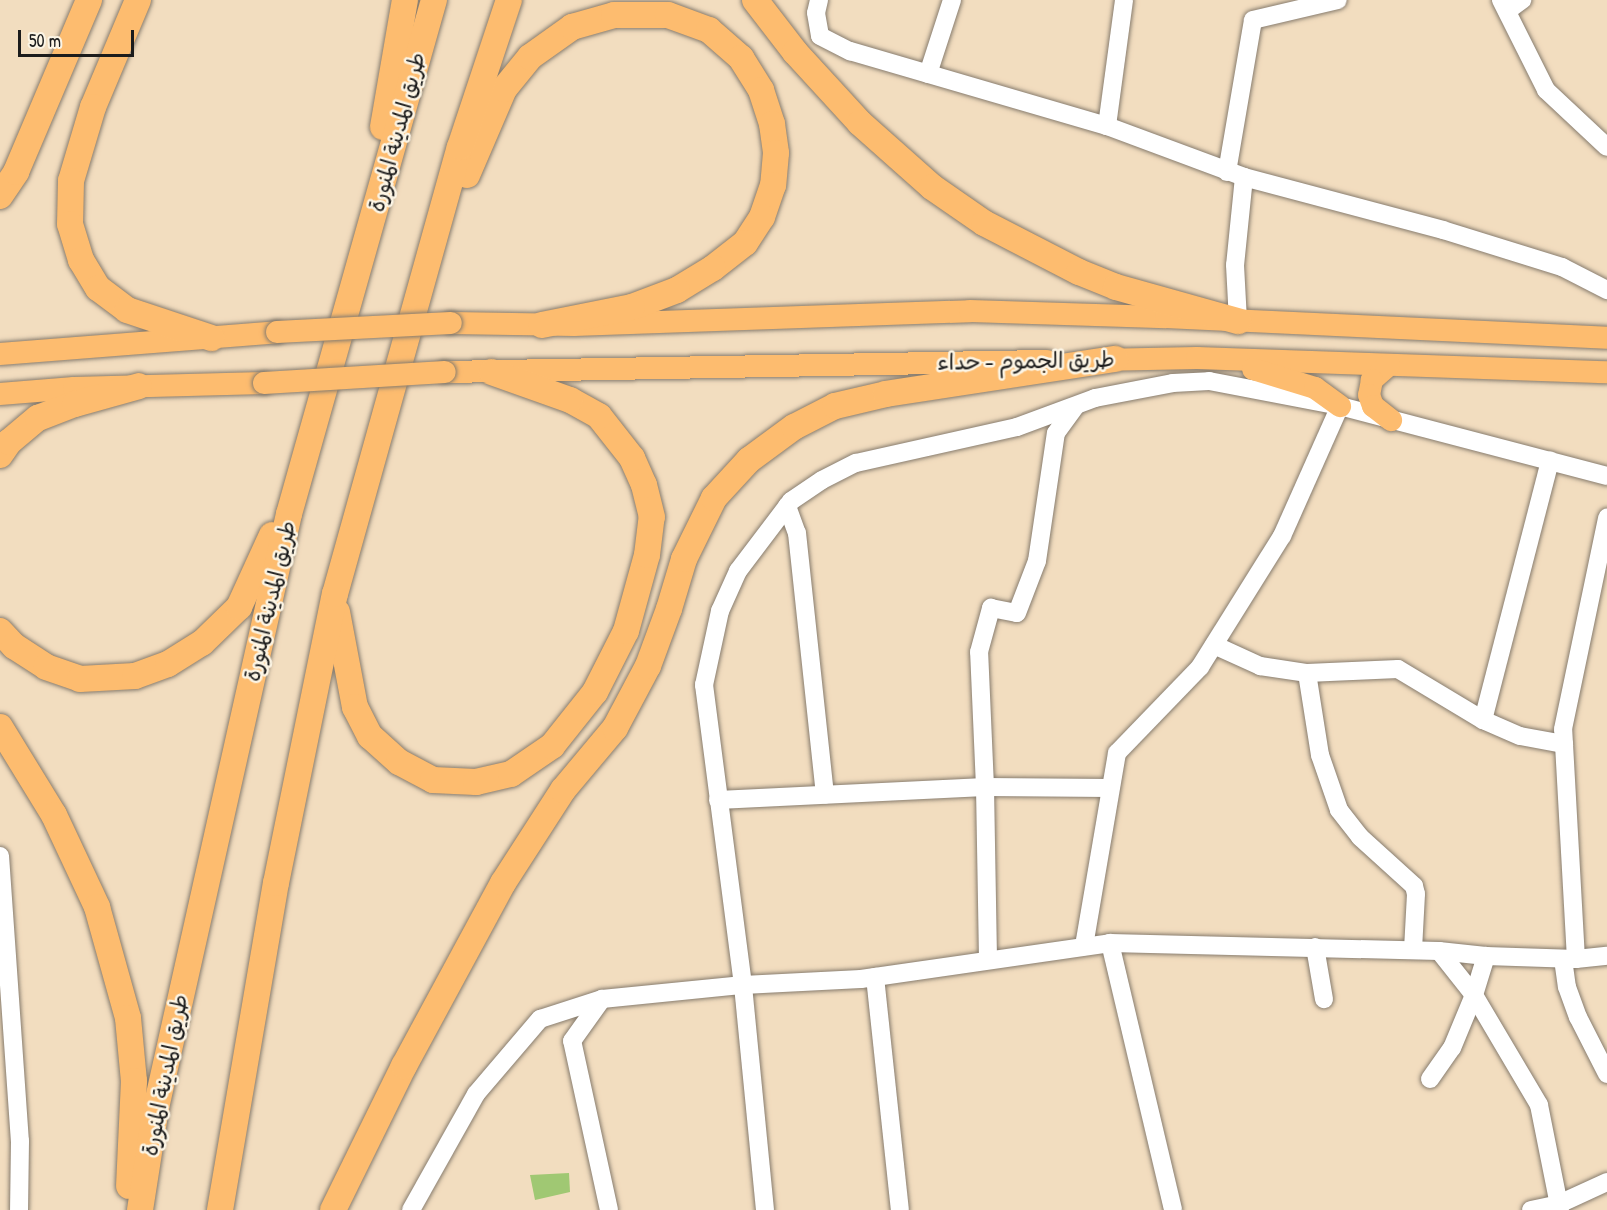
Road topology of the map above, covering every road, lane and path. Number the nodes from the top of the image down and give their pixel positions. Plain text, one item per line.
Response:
1 (89, 0) edge
2 (138, 0) edge
3 (405, 0) edge
4 (434, 0) edge
5 (509, 0) edge
6 (755, 0) edge
7 (819, 0) edge
8 (952, 0) edge
9 (1124, 0) edge
10 (1338, 0) edge
11 (1522, 0) edge
12 (1504, 5) edge
13 (928, 74) junction
14 (1107, 126) junction
15 (1607, 147) edge
16 (1235, 175) junction
17 (0, 196) edge
18 (427, 266) junction
19 (1607, 290) edge
20 (351, 299) junction
21 (1238, 321) junction
22 (542, 325) junction
23 (211, 338) junction
24 (1607, 338) edge
25 (0, 354) edge
26 (1115, 359) junction
27 (1214, 359) junction
28 (1389, 365) junction
29 (492, 372) junction
30 (1607, 372) edge
31 (139, 386) junction
32 (0, 394) edge
33 (1340, 406) junction
34 (1075, 407) junction
35 (1391, 420) junction
36 (0, 455) edge
37 (1550, 461) junction
38 (303, 464) junction
39 (1607, 476) edge
40 (787, 506) junction
41 (1607, 518) edge
42 (335, 594) junction
43 (0, 631) edge
44 (1214, 645) junction
45 (1307, 673) junction
46 (1484, 720) junction
47 (0, 727) edge
48 (1564, 744) junction
49 (985, 787) junction
50 (1110, 788) junction
51 (825, 795) junction
52 (718, 800) junction
53 (0, 856) edge
54 (1110, 943) junction
55 (1084, 946) junction
56 (1315, 947) junction
57 (1413, 950) junction
58 (1439, 951) junction
59 (1486, 956) junction
60 (1607, 956) edge
61 (988, 959) junction
62 (1570, 959) junction
63 (875, 976) junction
64 (743, 986) junction
65 (1474, 995) junction
66 (602, 999) junction
67 (1324, 999) dead end
68 (1607, 1074) edge
69 (1430, 1079) dead end
70 (1607, 1182) edge
71 (1560, 1207) edge
72 (19, 1210) edge
73 (128, 1210) edge
74 (140, 1210) edge
75 (220, 1210) edge
76 (333, 1210) edge
77 (411, 1210) edge
78 (609, 1210) edge
79 (765, 1210) edge
80 (900, 1210) edge
81 (1173, 1210) edge
82 (1531, 1210) edge

1 - 17 highway
2 - 23 highway
3 - 20 highway
4 - 20 highway, طريق المدينة المنورة
5 - 18 highway
6 - 21 highway
7 - 13 street
8 - 13 street
9 - 14 street
10 - 16 street
11 - 12 street
12 - 15 street
13 - 14 street
14 - 16 street
16 - 19 street
16 - 21 street
18 - 22 highway
18 - 42 highway
20 - 38 highway, طريق المدينة المنورة
21 - 22 main road, طريق الجموم - حداء
21 - 24 main road, طريق الجموم - حداء
22 - 23 main road, طريق الجموم - حداء, bridge
23 - 25 main road, طريق الجموم - حداء
26 - 27 main road, طريق الجموم - حداء
26 - 29 main road, طريق الجموم - حداء
26 - 76 highway
27 - 28 main road, طريق الجموم - حداء
27 - 33 main road
28 - 30 main road, طريق الجموم - حداء
28 - 35 main road
29 - 31 main road, طريق الجموم - حداء, bridge
29 - 42 highway
31 - 32 main road, طريق الجموم - حداء
31 - 36 highway
33 - 34 street
33 - 35 street
33 - 44 street
34 - 40 street
34 - 49 street
35 - 37 street
37 - 39 street
37 - 46 street
38 - 43 highway
38 - 74 highway, طريق المدينة المنورة
40 - 51 street
40 - 52 street
41 - 48 street
42 - 75 highway
44 - 45 street
44 - 50 street
45 - 46 street
45 - 57 street
46 - 48 street
47 - 73 highway
48 - 62 street
49 - 50 street
49 - 51 street
49 - 61 street
50 - 55 street
51 - 52 street
52 - 64 street
53 - 72 street
54 - 55 street
54 - 56 street
54 - 81 street
55 - 61 street
56 - 57 street
56 - 67 street
57 - 58 street
58 - 59 street
58 - 65 street
59 - 62 street
59 - 65 street
60 - 62 street
61 - 63 street
62 - 68 street
63 - 64 street
63 - 80 street
64 - 66 street
64 - 79 street
65 - 69 street
65 - 71 street
66 - 77 street
66 - 78 street
70 - 71 street
71 - 82 street

